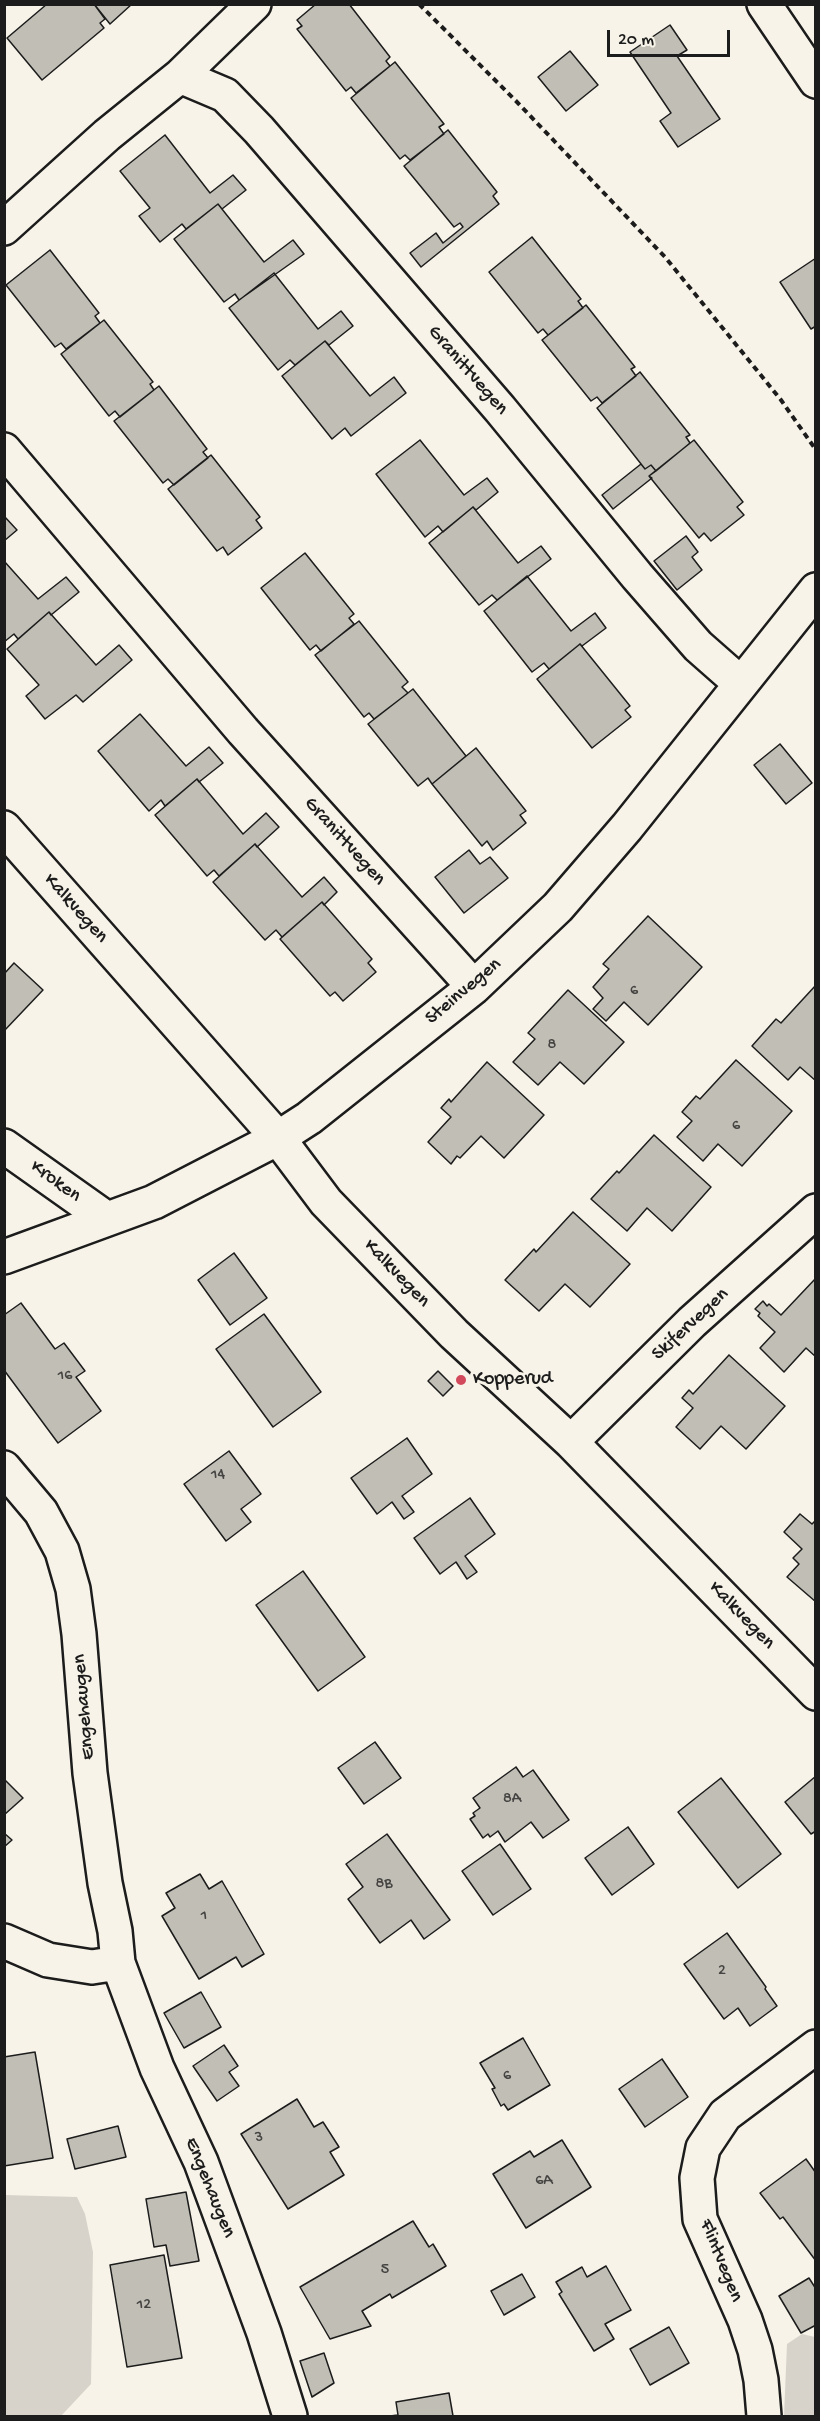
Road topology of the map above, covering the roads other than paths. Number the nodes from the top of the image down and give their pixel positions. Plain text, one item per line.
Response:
1 (254, 4) edge
2 (764, 4) edge
3 (180, 76) junction
4 (816, 81) edge
5 (4, 228) edge
6 (4, 450) edge
7 (816, 590) edge
8 (740, 683) junction
9 (4, 828) edge
10 (474, 987) junction
11 (278, 1138) junction
12 (4, 1146) edge
13 (816, 1211) edge
14 (106, 1219) junction
15 (4, 1257) edge
16 (571, 1442) junction
17 (4, 1468) edge
18 (816, 1693) edge
19 (4, 1941) edge
20 (118, 1964) junction
21 (816, 2047) edge
22 (290, 2416) edge
23 (764, 2416) edge

1 - 3 street
2 - 4 street
3 - 5 street
3 - 8 street, Granittvegen
6 - 10 street, Granittvegen
7 - 8 street, Steinvegen
8 - 10 street, Steinvegen
9 - 11 street, Kalkvegen
10 - 11 street, Steinvegen
11 - 14 street, Steinvegen
11 - 16 street, Kalkvegen
12 - 14 street, Kroken
13 - 16 street, Skifervegen
14 - 15 street, Steinvegen
16 - 18 street, Kalkvegen
17 - 20 street, Engehaugen
19 - 20 street
20 - 22 street, Engehaugen
21 - 23 street, Flintvegen

